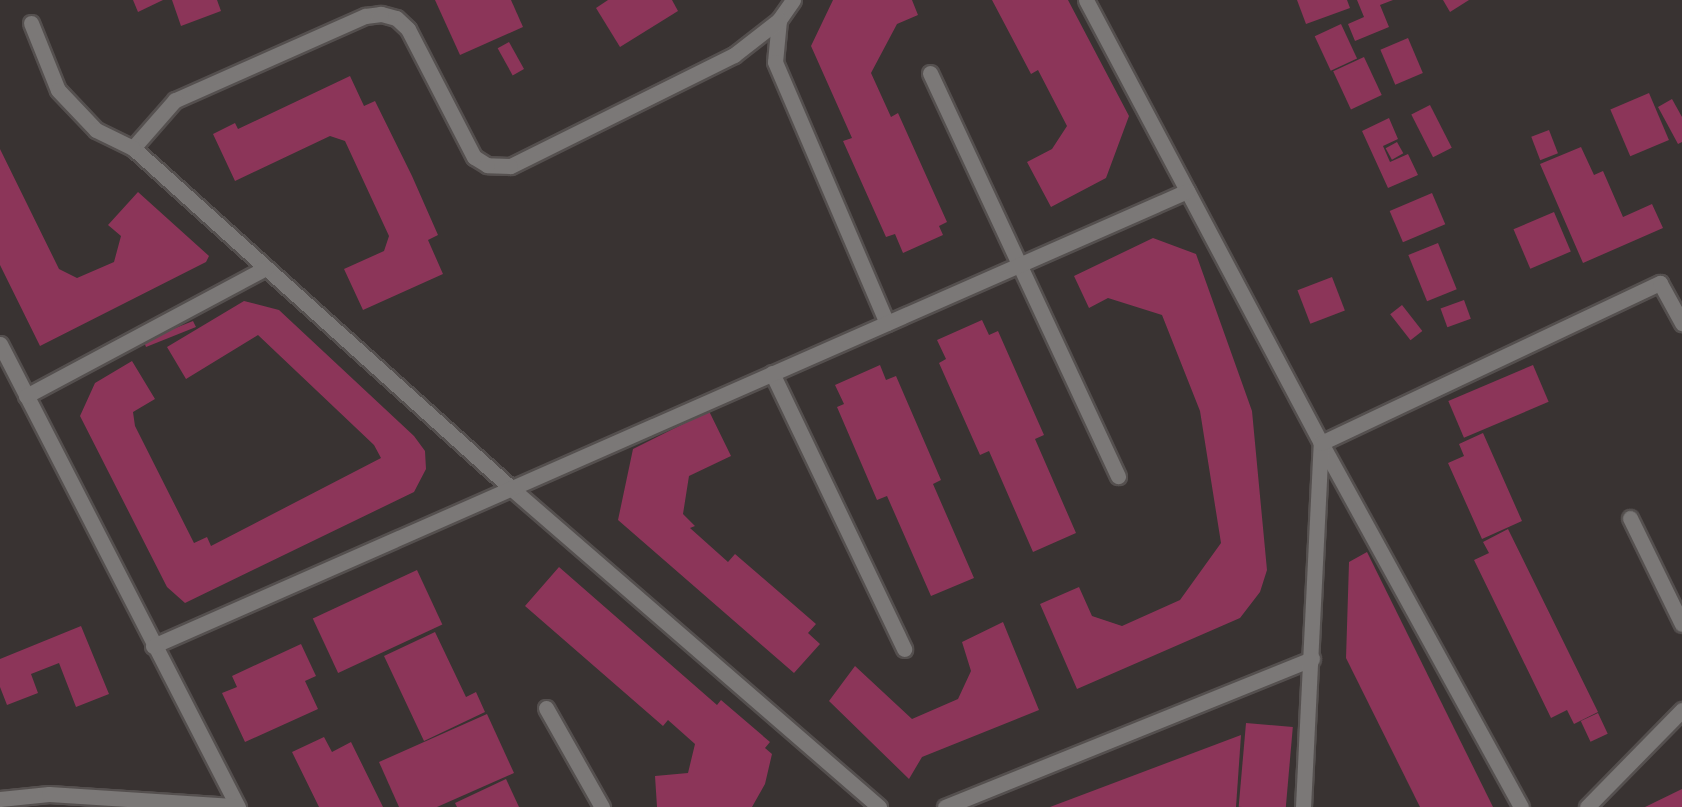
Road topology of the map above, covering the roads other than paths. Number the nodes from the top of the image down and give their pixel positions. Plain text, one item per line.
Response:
1 (793, 0) edge
2 (1086, 0) edge
3 (779, 20) junction
4 (32, 23) dead end
5 (930, 73) dead end
6 (133, 148) junction
7 (1187, 191) junction
8 (1019, 265) junction
9 (266, 268) junction
10 (1682, 322) edge
11 (887, 323) junction
12 (0, 344) edge
13 (772, 373) junction
14 (26, 396) junction
15 (1321, 443) junction
16 (1118, 476) dead end
17 (511, 489) junction
18 (1630, 519) dead end
19 (1682, 624) edge
20 (153, 646) junction
21 (904, 649) dead end
22 (1312, 659) junction
23 (546, 708) dead end
24 (1682, 710) edge
25 (0, 799) edge
26 (238, 806) edge
27 (602, 807) edge
28 (879, 807) edge
29 (945, 807) edge
30 (1303, 807) edge
31 (1521, 807) edge
32 (1587, 807) edge

1 - 3 street
2 - 7 street
3 - 6 street
3 - 11 street
4 - 6 street
5 - 8 street
6 - 9 street
7 - 8 street
7 - 15 street
8 - 11 street
8 - 16 street
9 - 14 street
9 - 17 street
10 - 15 street
11 - 13 street
12 - 14 street
13 - 17 street
13 - 21 street
14 - 20 street
15 - 22 street
15 - 31 street
17 - 20 street
17 - 28 street
18 - 19 street
20 - 26 street
22 - 29 street
22 - 30 street
23 - 27 street
24 - 32 street
25 - 26 street

